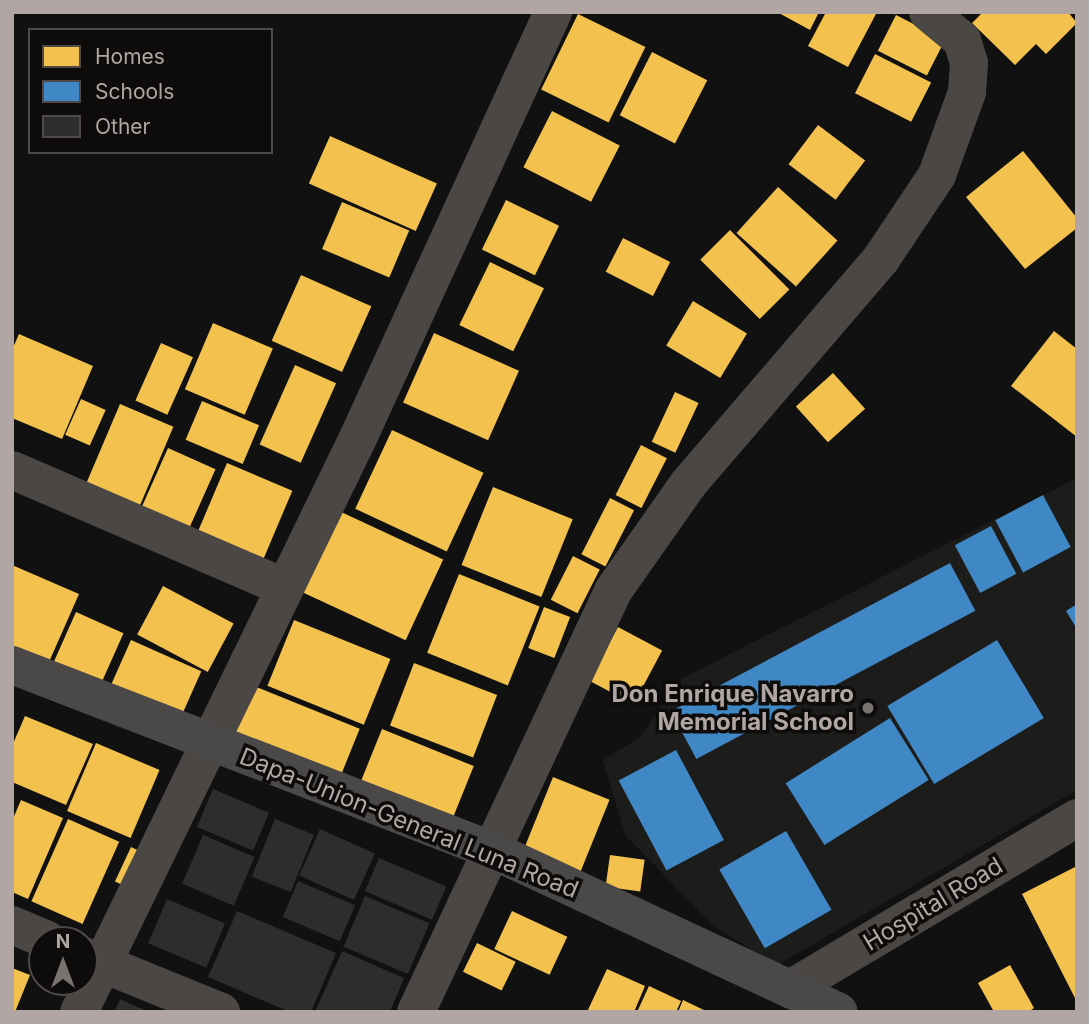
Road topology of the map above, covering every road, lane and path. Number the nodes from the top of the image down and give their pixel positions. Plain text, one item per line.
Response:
1 (553, 12) edge
2 (928, 12) edge
3 (12, 470) edge
4 (281, 586) junction
5 (12, 665) edge
6 (211, 743) junction
7 (1077, 818) edge
8 (496, 852) junction
9 (98, 953) edge
10 (98, 962) edge
11 (790, 989) junction
12 (221, 1012) edge
13 (416, 1012) edge
14 (839, 1012) edge

1 - 4 street
2 - 8 street
3 - 4 street
4 - 6 street
5 - 6 main road, Dapa-Union-General Luna Road
6 - 8 main road, Dapa-Union-General Luna Road
6 - 9 street
7 - 11 street, Hospital Road
8 - 11 main road, Dapa-Union-General Luna Road
8 - 13 street
10 - 12 street
11 - 14 main road, Dapa-Union-General Luna Road

